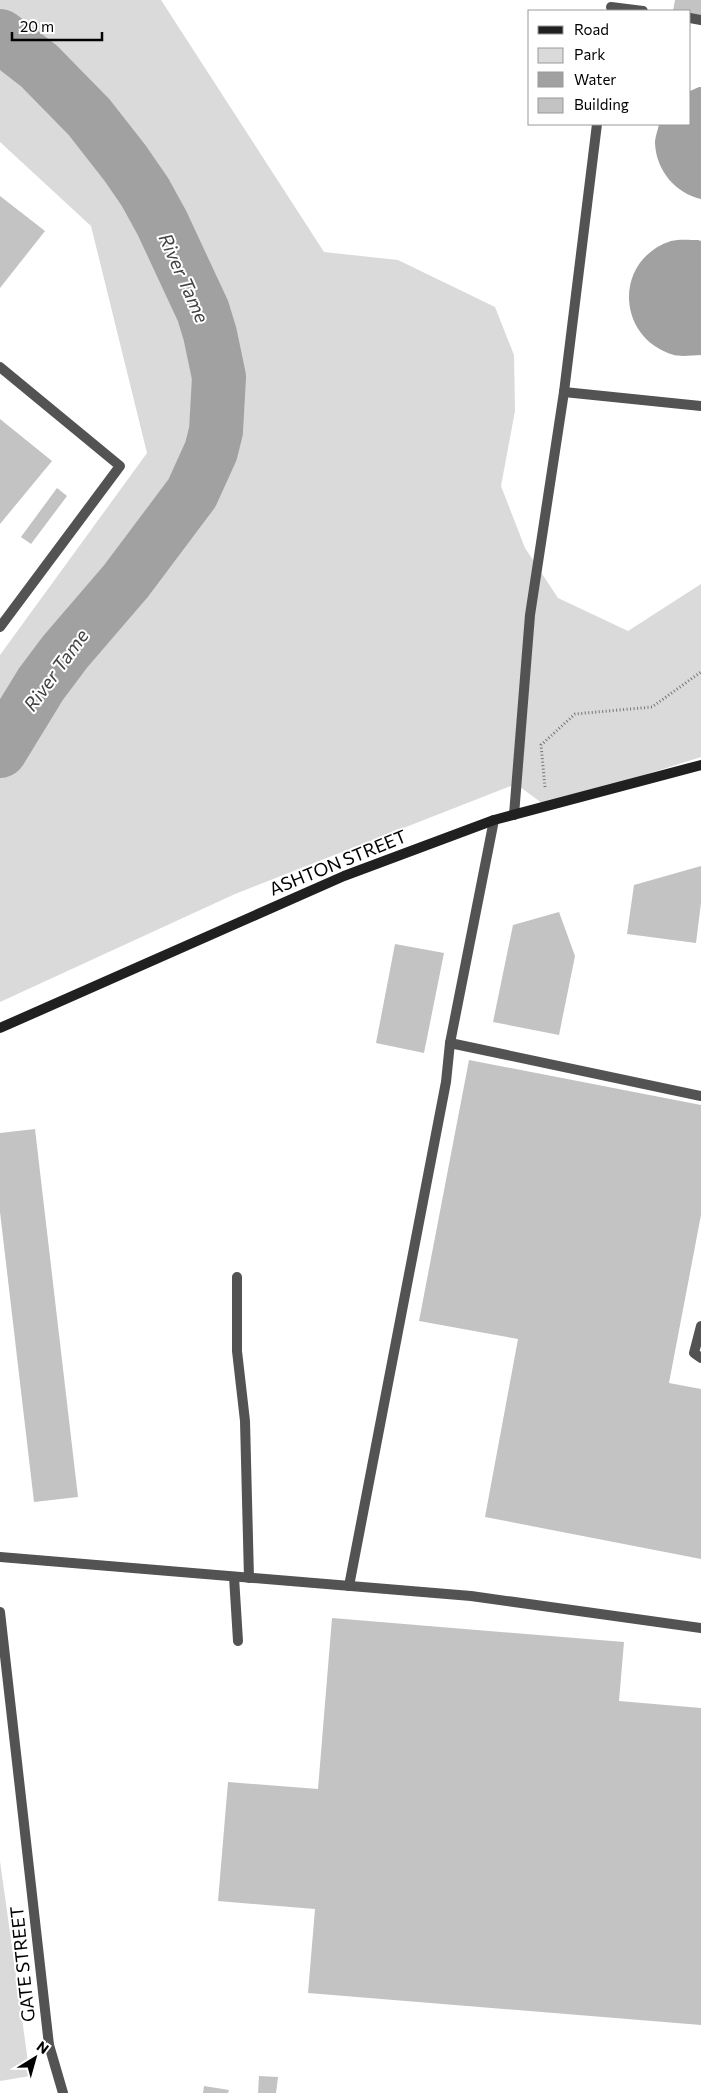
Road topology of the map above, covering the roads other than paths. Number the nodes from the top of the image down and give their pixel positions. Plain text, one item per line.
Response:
1 (611, 6) edge
2 (637, 10) edge
3 (597, 125) edge
4 (0, 367) edge
5 (564, 392) junction
6 (701, 406) edge
7 (0, 627) edge
8 (701, 765) edge
9 (514, 815) junction
10 (494, 820) junction
11 (0, 1028) edge
12 (450, 1043) junction
13 (701, 1096) edge
14 (237, 1277) dead end
15 (701, 1326) edge
16 (701, 1358) edge
17 (0, 1557) edge
18 (234, 1576) junction
19 (249, 1578) junction
20 (349, 1586) junction
21 (0, 1612) edge
22 (701, 1628) edge
23 (238, 1641) dead end
24 (63, 2093) edge

1 - 2 street
3 - 5 street
4 - 7 street
5 - 6 street
5 - 9 street
8 - 9 main road, ASHTON STREET
9 - 10 main road, ASHTON STREET
10 - 11 main road, ASHTON STREET
10 - 12 street
12 - 13 street
12 - 20 street
14 - 19 street
15 - 16 street
17 - 18 street
18 - 19 street
18 - 23 street
19 - 20 street
20 - 22 street
21 - 24 street, GATE STREET

